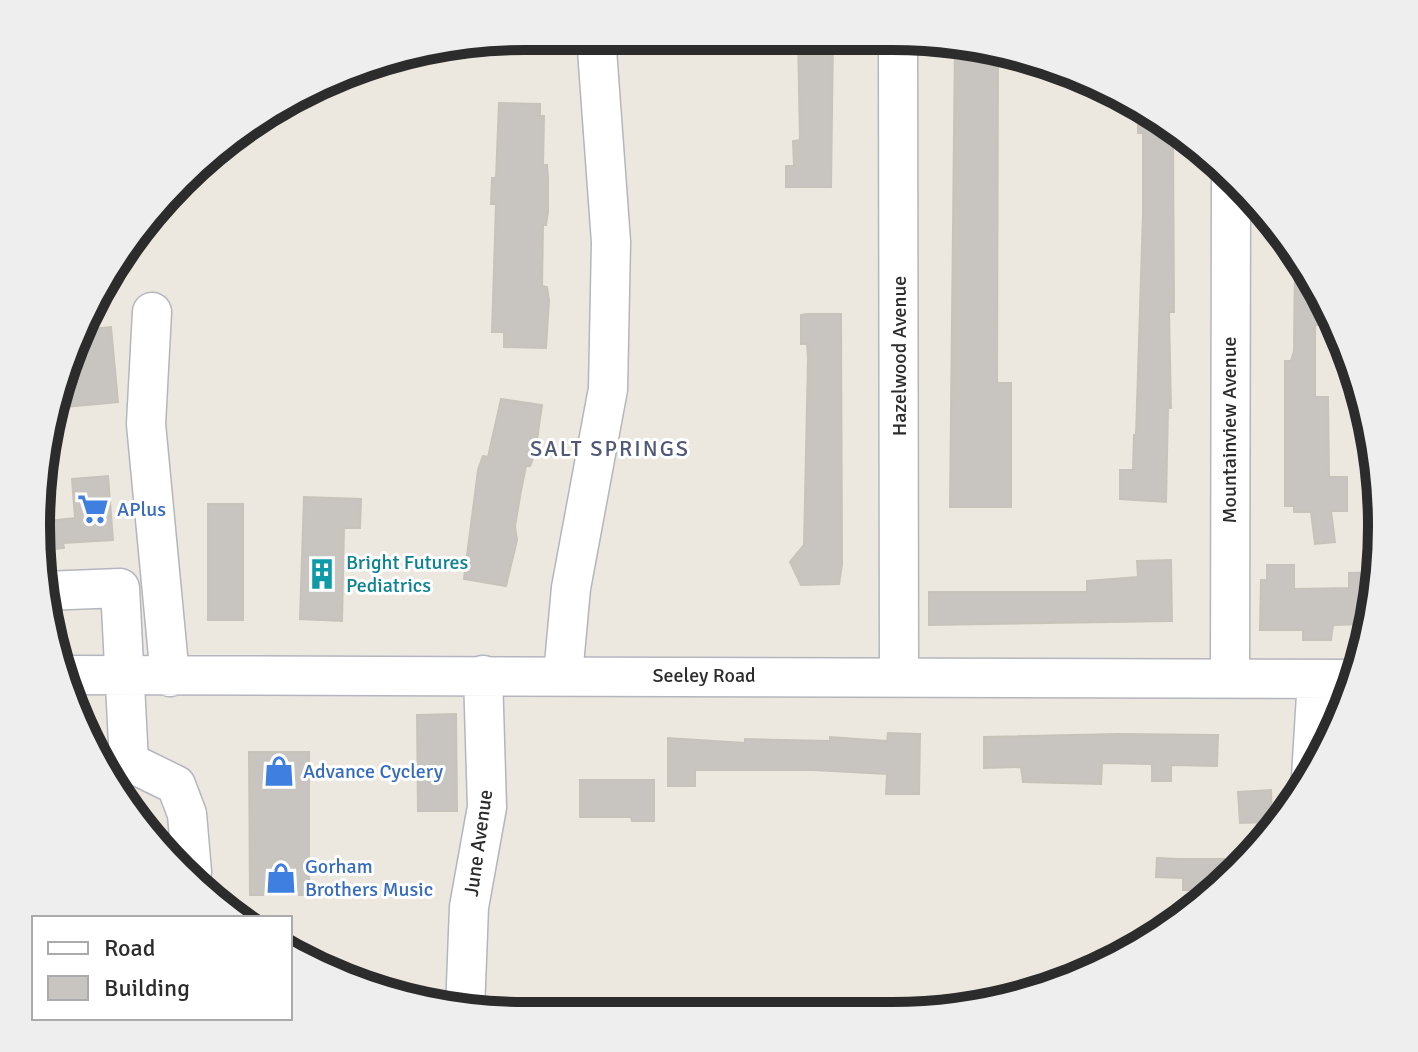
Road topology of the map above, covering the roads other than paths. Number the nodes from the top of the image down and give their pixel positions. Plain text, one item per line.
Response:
1 (597, 50) edge
2 (898, 50) edge
3 (1231, 191) edge
4 (152, 312) dead end
5 (54, 591) edge
6 (74, 675) edge
7 (483, 675) junction
8 (563, 675) junction
9 (125, 676) junction
10 (899, 676) junction
11 (170, 677) junction
12 (1230, 678) junction
13 (1332, 679) edge
14 (1320, 735) edge
15 (119, 767) edge
16 (191, 865) edge
17 (465, 998) edge

1 - 8 street
2 - 10 street, Hazelwood Avenue
3 - 12 street, Mountainview Avenue
4 - 11 street
5 - 9 street
6 - 9 street, Seeley Road
7 - 8 street, Seeley Road
7 - 11 street, Seeley Road
7 - 17 street, June Avenue
8 - 10 street, Seeley Road
9 - 11 street, Seeley Road
9 - 15 street
10 - 12 street, Seeley Road
12 - 13 street, Seeley Road
13 - 14 street
15 - 16 street

